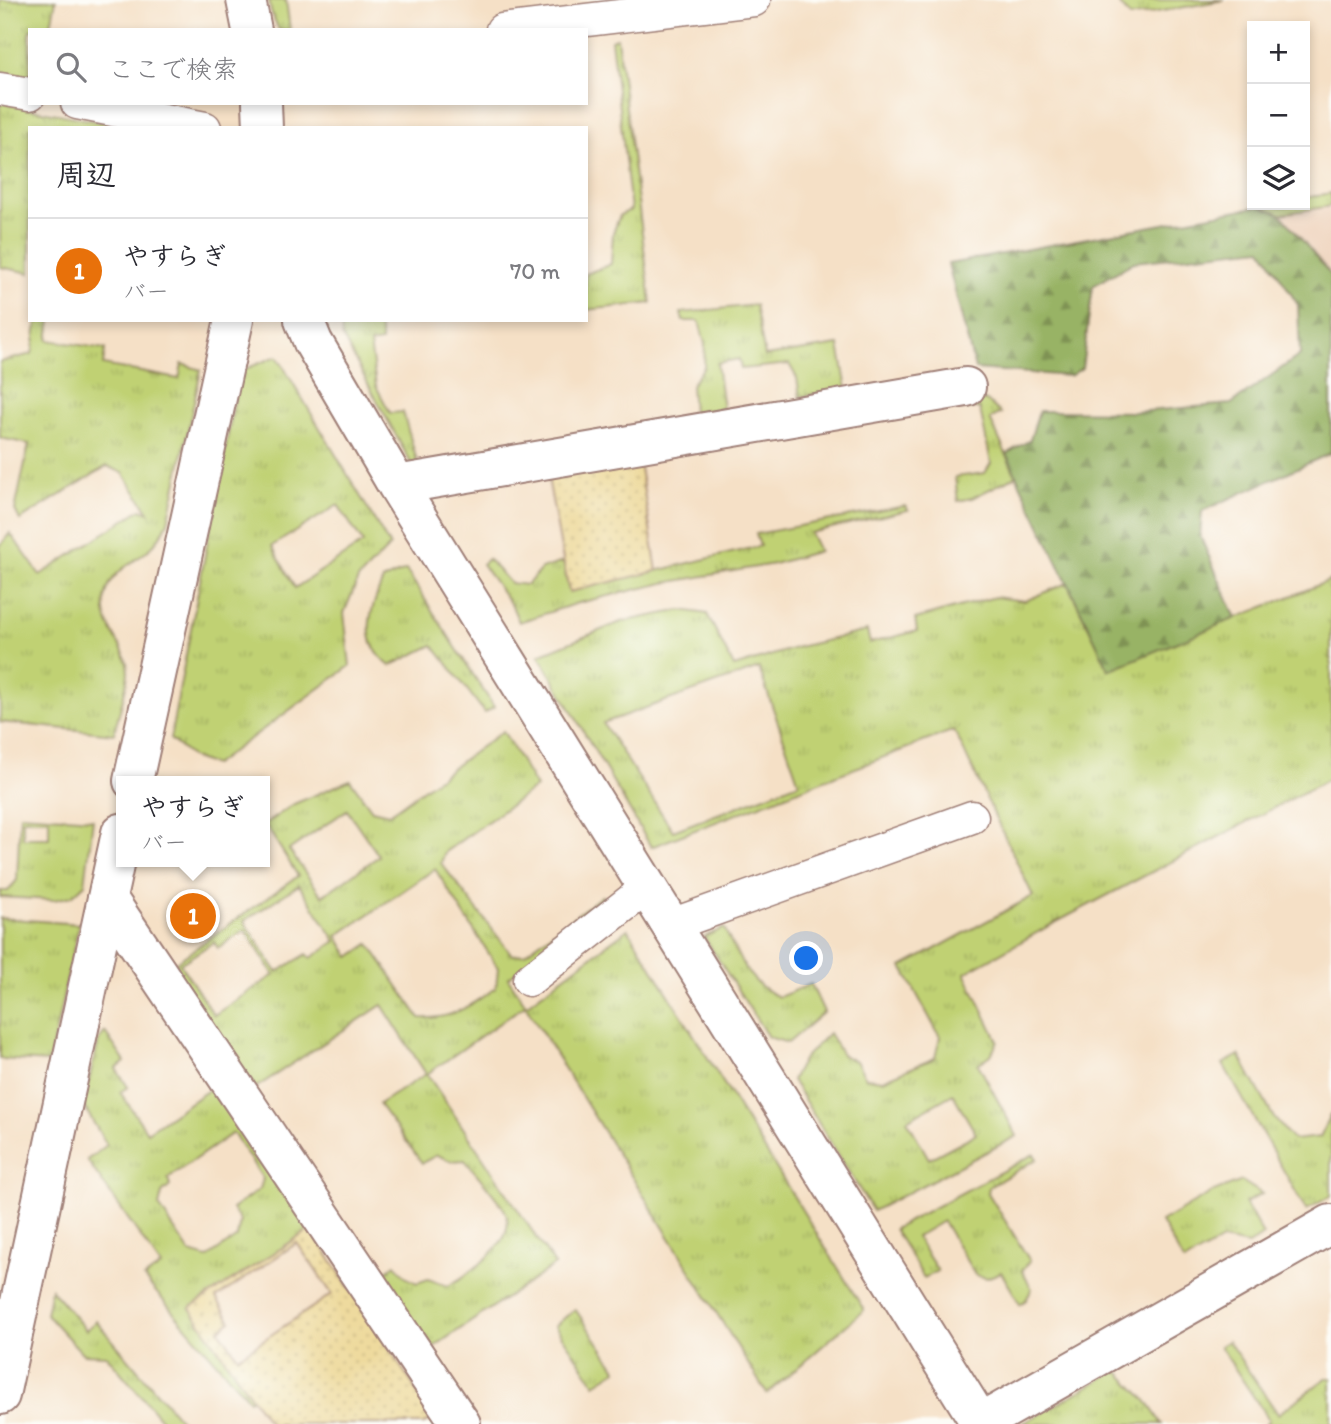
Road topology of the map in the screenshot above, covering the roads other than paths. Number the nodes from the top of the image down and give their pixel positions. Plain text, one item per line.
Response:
1 (246, 0) edge
2 (754, 0) edge
3 (252, 28) edge
4 (519, 28) edge
5 (0, 89) edge
6 (28, 94) edge
7 (86, 105) edge
8 (262, 105) edge
9 (195, 126) edge
10 (263, 126) edge
11 (234, 322) edge
12 (305, 322) edge
13 (966, 387) dead end
14 (397, 485) junction
15 (134, 776) edge
16 (972, 817) dead end
17 (116, 856) edge
18 (648, 887) junction
19 (107, 898) junction
20 (671, 925) junction
21 (529, 980) dead end
22 (1331, 1224) edge
23 (10, 1301) edge
24 (0, 1395) edge
25 (461, 1424) edge
26 (981, 1424) edge

1 - 3 street
2 - 4 lane
5 - 6 lane
7 - 9 lane
8 - 10 street
11 - 15 street
12 - 14 street
13 - 14 street
14 - 18 street
16 - 20 lane
17 - 19 street
18 - 20 street
18 - 21 lane
19 - 23 street
19 - 25 street
20 - 26 street
22 - 26 street
23 - 24 street

